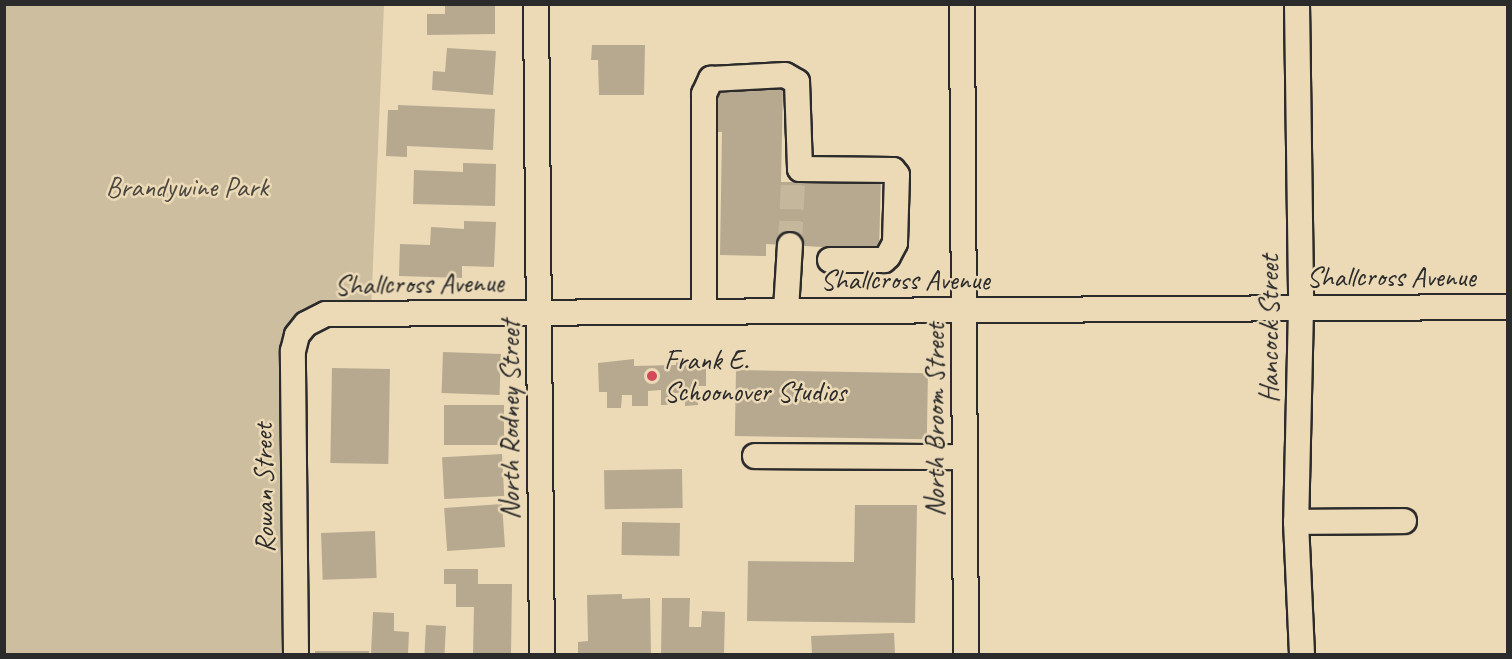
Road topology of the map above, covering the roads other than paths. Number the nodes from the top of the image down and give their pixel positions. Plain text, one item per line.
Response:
1 (536, 4) edge
2 (962, 4) edge
3 (1297, 4) edge
4 (790, 245) tunnel mouth
5 (830, 260) dead end
6 (1508, 307) edge
7 (1301, 308) junction
8 (964, 309) junction
9 (786, 310) junction
10 (540, 311) junction
11 (704, 311) junction
12 (306, 324) joint
13 (755, 456) dead end
14 (965, 457) junction
15 (1404, 521) dead end
16 (1296, 522) junction
17 (296, 654) edge
18 (542, 654) edge
19 (966, 654) edge
20 (1302, 654) edge

1 - 10 street, North Rodney Street
2 - 8 street, North Broom Street
3 - 7 street, Hancock Street
4 - 9 street
5 - 11 street
6 - 7 street, Shallcross Avenue
7 - 8 street, Shallcross Avenue
7 - 16 street, Hancock Street
8 - 9 street, Shallcross Avenue
8 - 14 street, North Broom Street
9 - 11 street, Shallcross Avenue
10 - 11 street, Shallcross Avenue
10 - 12 street, Shallcross Avenue
10 - 18 street, North Rodney Street
12 - 17 street, Rowan Street
13 - 14 street
14 - 19 street, North Broom Street
15 - 16 street
16 - 20 street, Hancock Street

